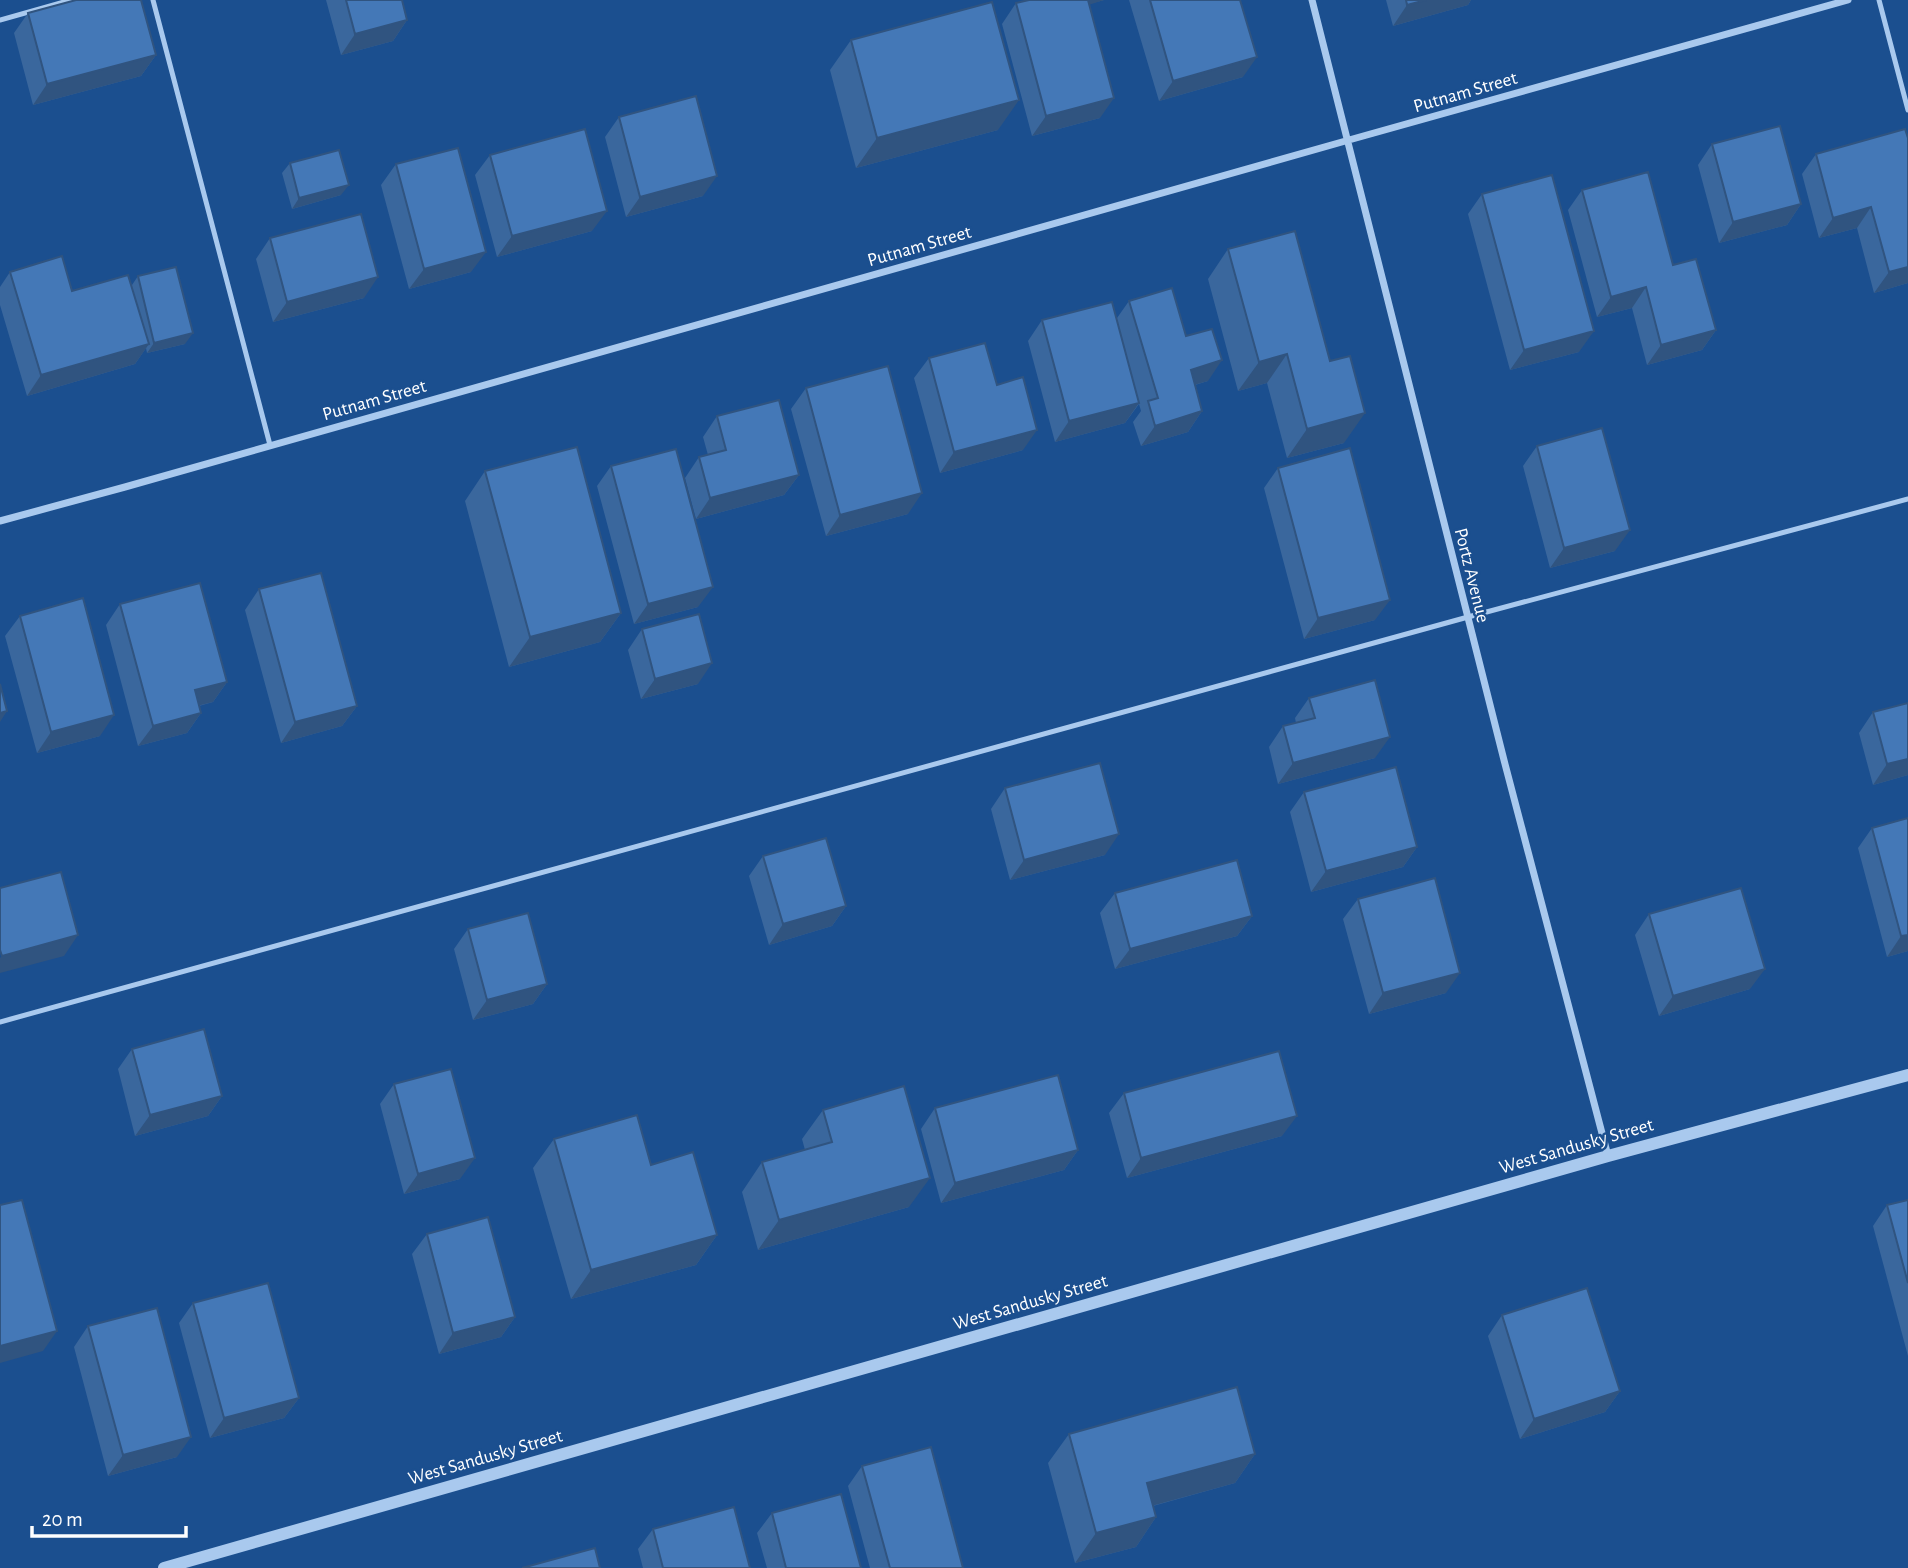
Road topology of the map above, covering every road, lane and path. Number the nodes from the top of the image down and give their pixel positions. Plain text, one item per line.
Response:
1 (71, 0) edge
2 (153, 0) edge
3 (1312, 0) edge
4 (1848, 0) edge
5 (1879, 0) edge
6 (0, 20) edge
7 (1908, 110) edge
8 (1349, 140) junction
9 (270, 445) junction
10 (1908, 499) edge
11 (0, 521) edge
12 (1468, 617) junction
13 (0, 1022) edge
14 (1908, 1075) edge
15 (1608, 1156) junction
16 (164, 1568) edge

1 - 6 lane
2 - 9 lane
3 - 8 street, Portz Avenue
4 - 8 street, Putnam Street
5 - 7 lane
8 - 9 street, Putnam Street
8 - 12 street, Portz Avenue
9 - 11 street, Putnam Street
10 - 12 lane
12 - 13 lane
12 - 15 street, Portz Avenue
14 - 15 street, West Sandusky Street
15 - 16 street, West Sandusky Street

